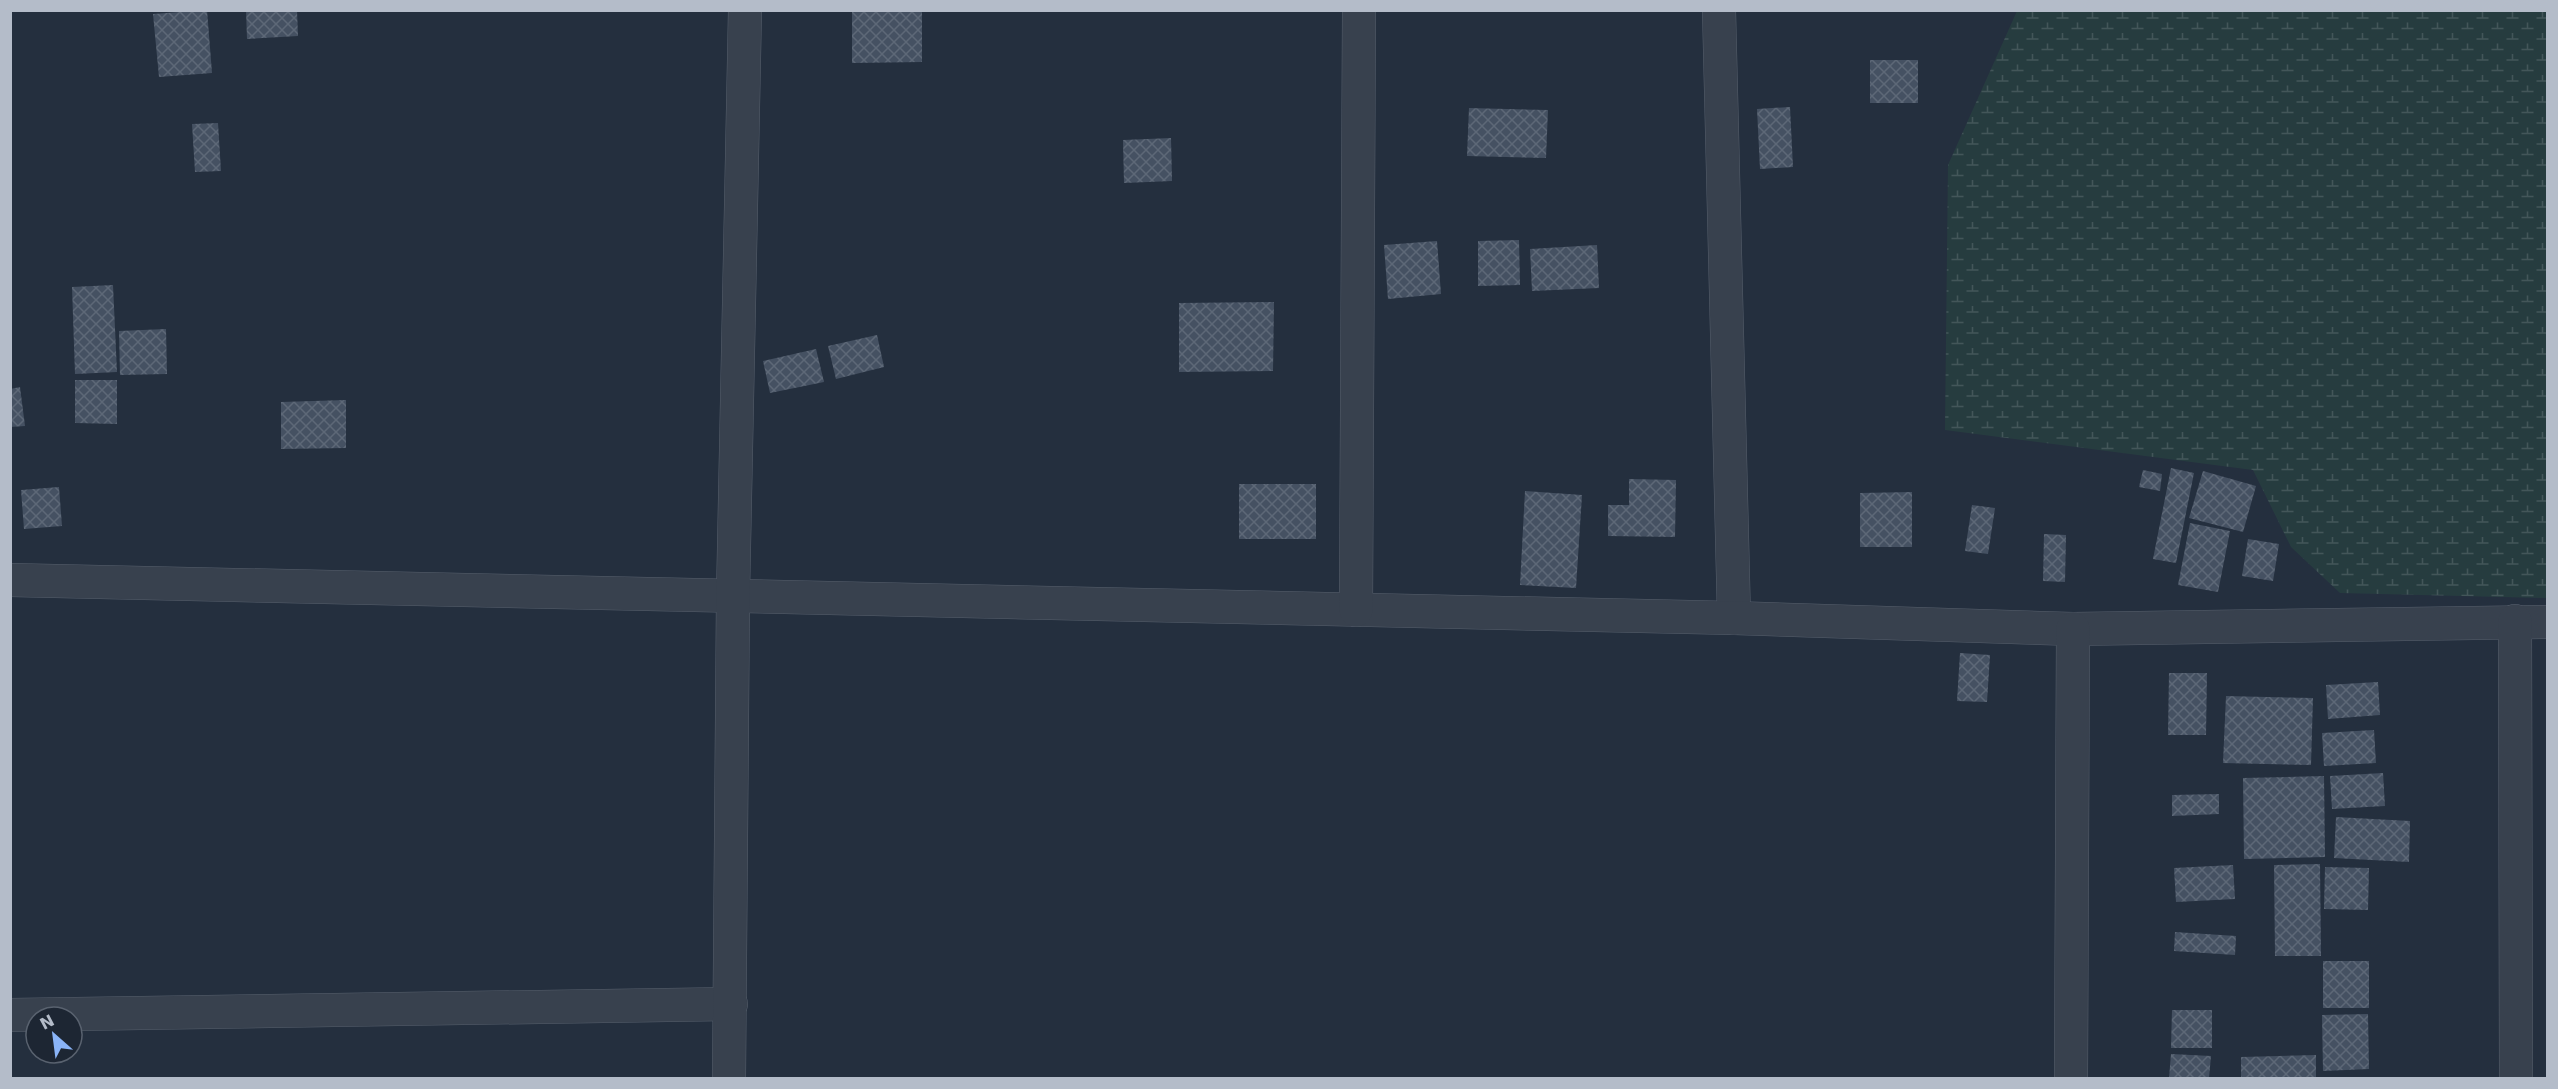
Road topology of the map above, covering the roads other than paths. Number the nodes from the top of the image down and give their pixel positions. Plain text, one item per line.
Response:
1 (745, 10) edge
2 (1359, 10) edge
3 (1719, 10) edge
4 (10, 580) edge
5 (733, 596) junction
6 (1356, 610) junction
7 (1734, 618) junction
8 (2515, 621) junction
9 (2547, 622) edge
10 (2073, 629) junction
11 (731, 1004) junction
12 (10, 1016) edge
13 (729, 1078) edge
14 (2071, 1078) edge
15 (2516, 1078) edge

1 - 5 street
2 - 6 street
3 - 7 street
4 - 5 street
5 - 6 street
5 - 11 street
6 - 7 street
7 - 10 street
8 - 9 street
8 - 10 street
8 - 15 street
10 - 14 street
11 - 12 street
11 - 13 street

